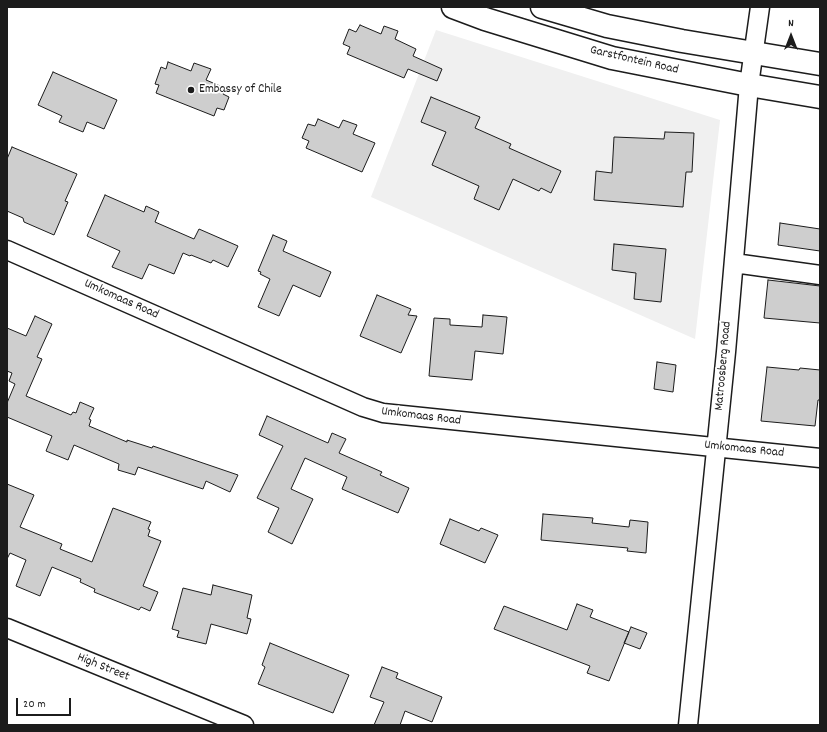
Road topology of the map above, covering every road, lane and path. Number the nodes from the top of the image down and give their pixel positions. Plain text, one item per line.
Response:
1 (452, 7) edge
2 (542, 7) edge
3 (760, 7) edge
4 (753, 53) junction
5 (820, 64) edge
6 (749, 85) junction
7 (820, 97) edge
8 (7, 250) edge
9 (734, 262) junction
10 (820, 275) edge
11 (716, 447) junction
12 (820, 458) edge
13 (7, 628) edge
14 (244, 725) edge
15 (688, 725) edge

1 - 6 main road, Garstfontein Road
2 - 4 main road
3 - 4 street, Matroosberg Road
4 - 5 main road
4 - 6 street, Matroosberg Road
6 - 7 main road, Garstfontein Road
6 - 9 street, Matroosberg Road
8 - 11 street, Umkomaas Road
9 - 10 street
9 - 11 street, Matroosberg Road
11 - 12 street, Umkomaas Road
11 - 15 street, Matroosberg Road
13 - 14 street, High Street

